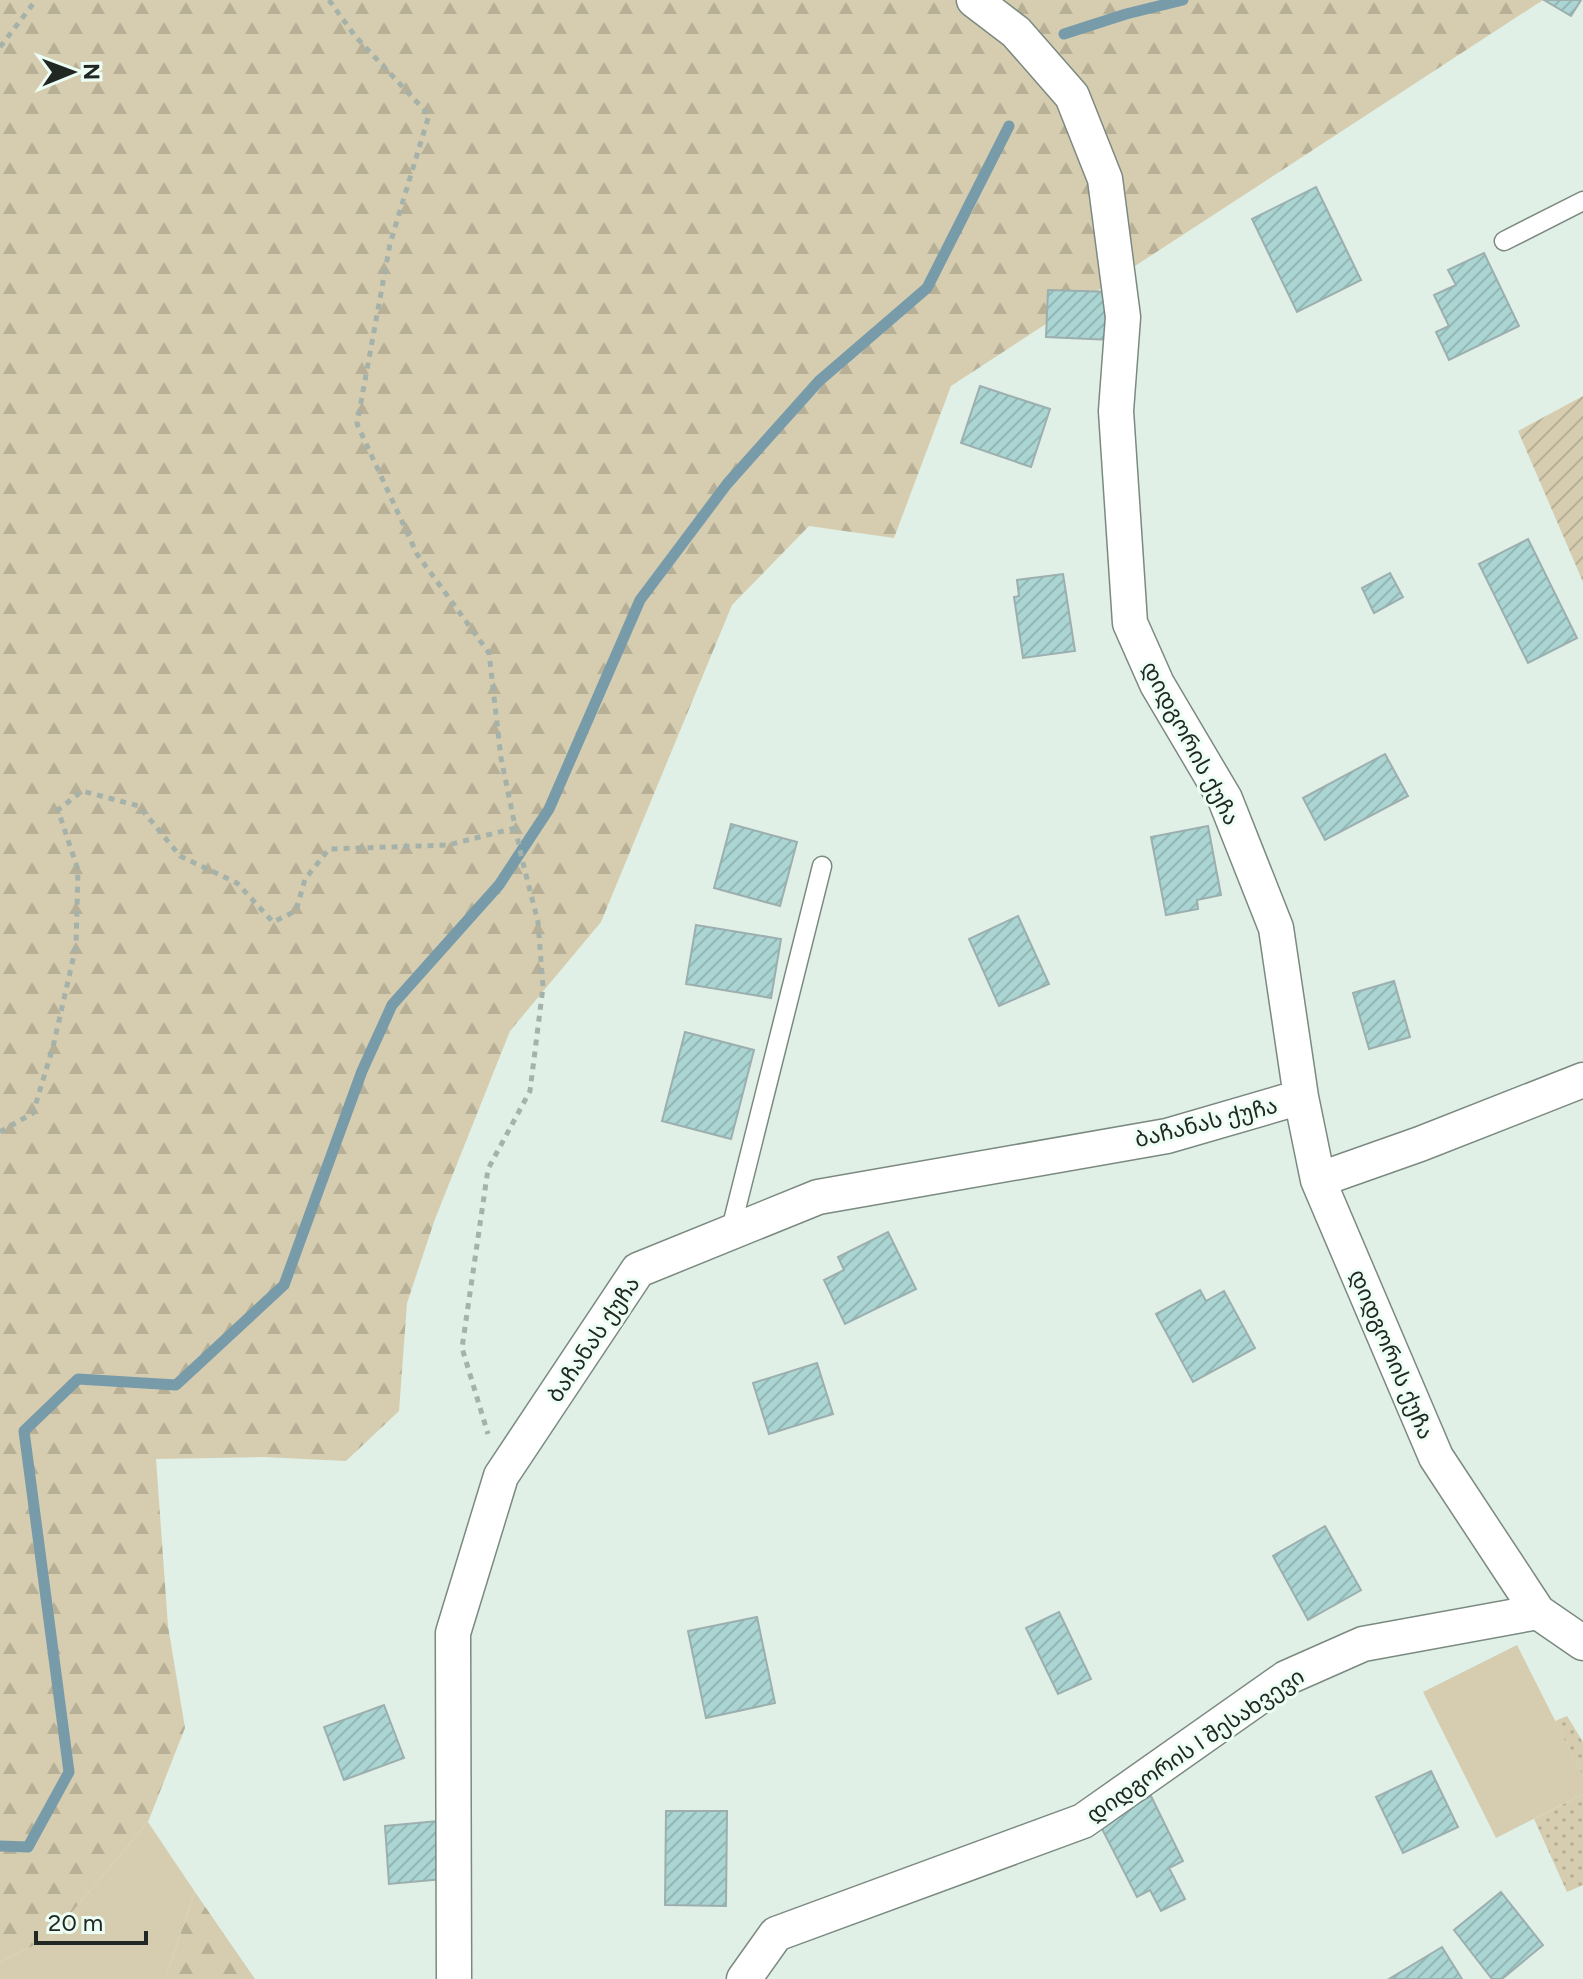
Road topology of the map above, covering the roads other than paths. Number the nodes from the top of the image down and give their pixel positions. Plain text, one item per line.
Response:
1 (974, 0) edge
2 (1583, 201) edge
3 (1504, 241) dead end
4 (822, 866) dead end
5 (1583, 1080) edge
6 (1301, 1097) junction
7 (1318, 1180) junction
8 (730, 1233) junction
9 (1538, 1612) junction
10 (1583, 1643) edge
11 (454, 1979) edge
12 (744, 1979) edge

1 - 6 street, დიდგორის ქუჩა
2 - 3 lane
4 - 8 lane
5 - 7 street
6 - 7 street, დიდგორის ქუჩა
6 - 8 street, ბაჩანას ქუჩა
7 - 9 street, დიდგორის ქუჩა
8 - 11 street, ბაჩანას ქუჩა
9 - 10 street, დიდგორის ქუჩა
9 - 12 street, დიდგორის I შესახვევი

